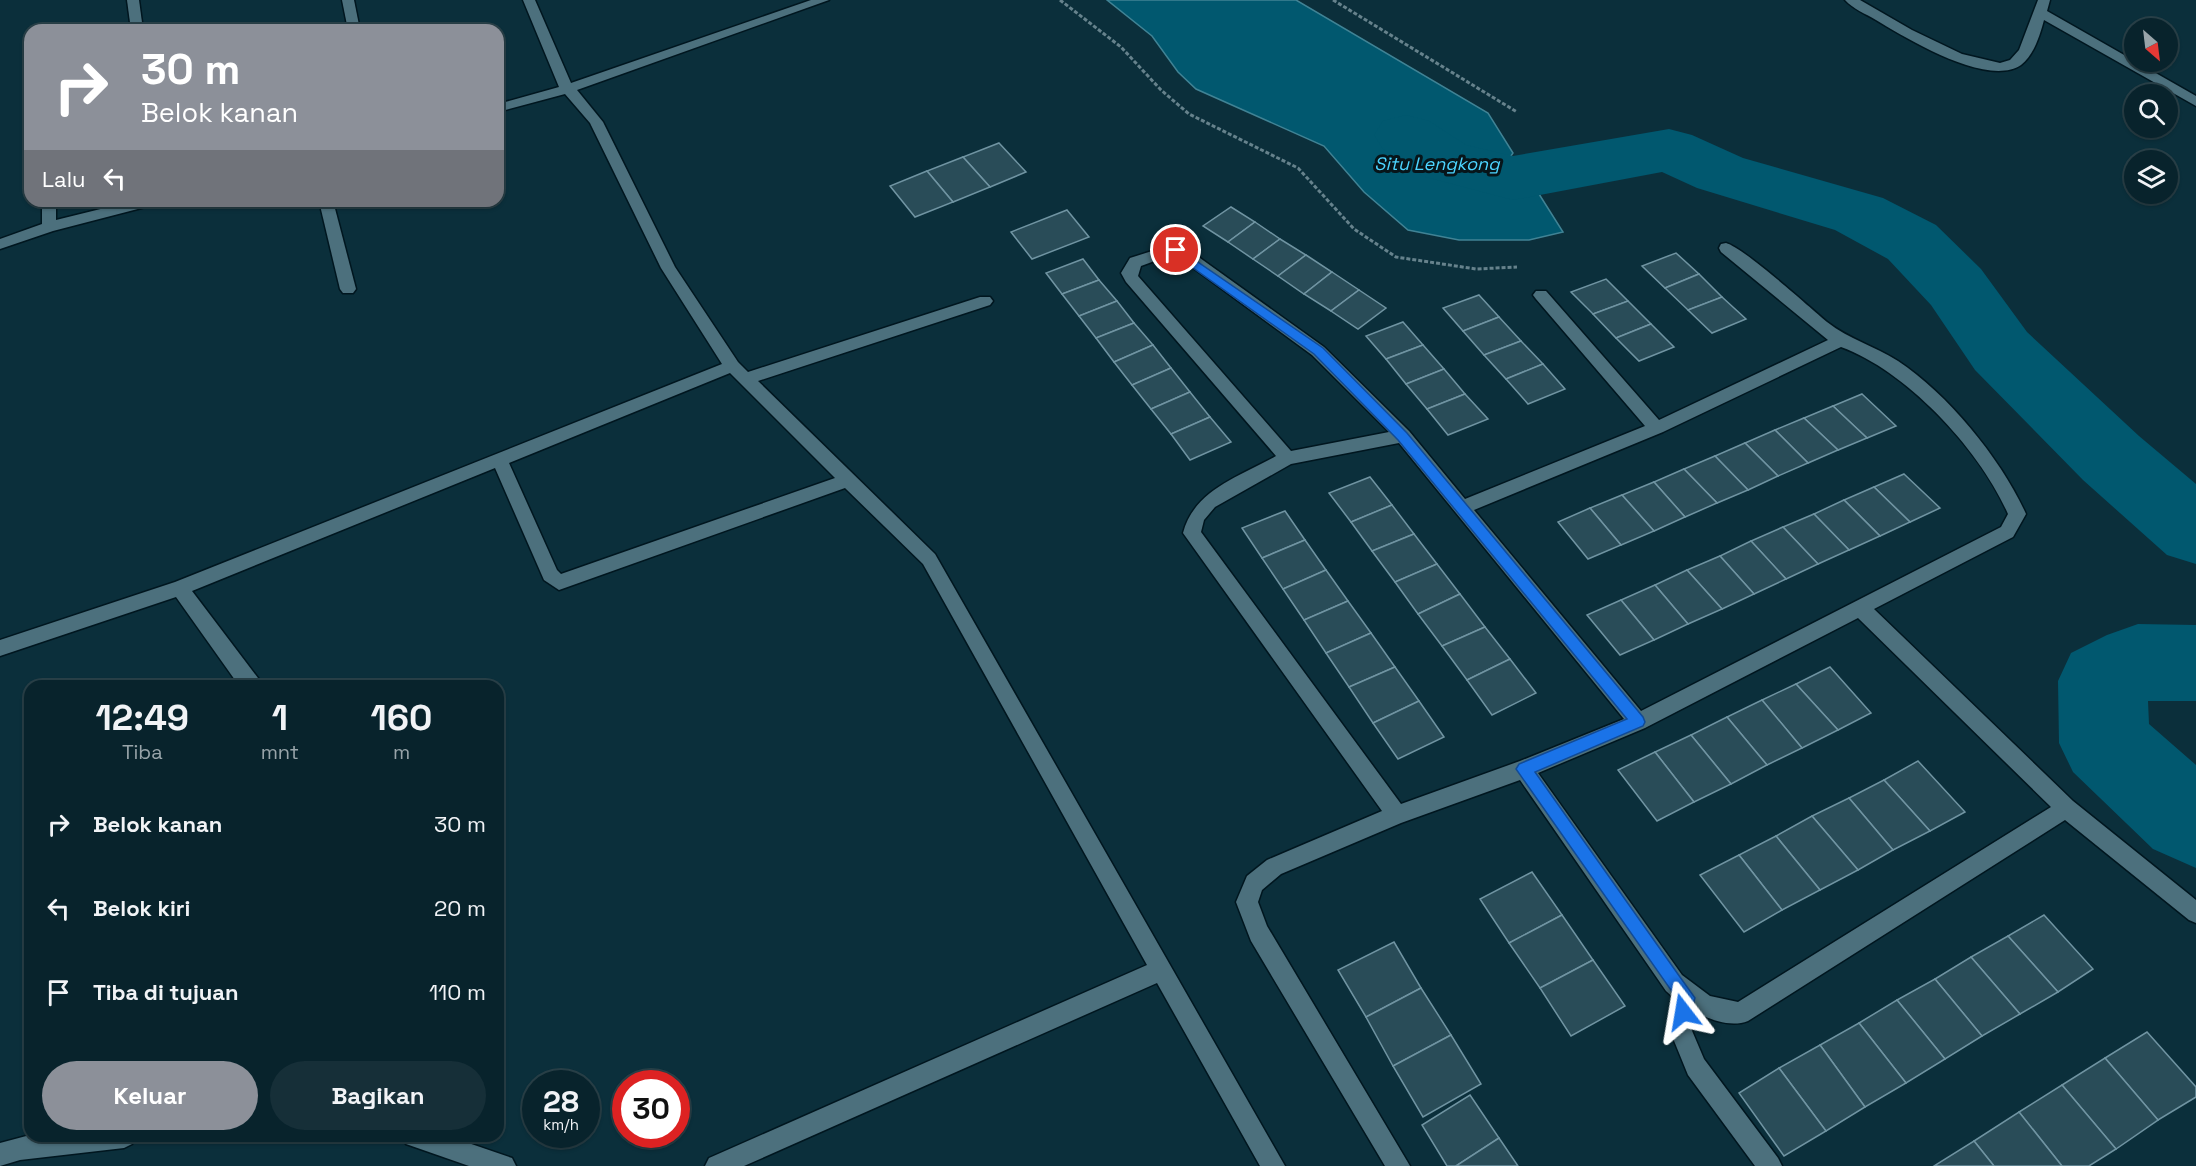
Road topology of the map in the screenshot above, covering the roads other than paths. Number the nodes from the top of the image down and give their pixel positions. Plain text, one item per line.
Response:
1 (133, 0) edge
2 (348, 0) edge
3 (529, 0) edge
4 (823, 0) edge
5 (1851, 0) edge
6 (2042, 6) edge
7 (136, 24) edge
8 (353, 24) edge
9 (567, 89) junction
10 (2196, 102) edge
11 (504, 106) edge
12 (49, 207) edge
13 (129, 207) edge
14 (328, 207) edge
15 (49, 228) junction
16 (0, 244) edge
17 (1726, 248) dead end
18 (348, 289) dead end
19 (1541, 295) dead end
20 (985, 301) dead end
21 (1840, 341) junction
22 (739, 372) junction
23 (1657, 428) junction
24 (1403, 436) junction
25 (1287, 458) junction
26 (500, 461) junction
27 (848, 480) junction
28 (1461, 508) junction
29 (180, 588) junction
30 (1861, 609) junction
31 (0, 648) edge
32 (248, 680) edge
33 (1638, 722) junction
34 (1524, 769) junction
35 (2066, 808) junction
36 (1397, 815) junction
37 (2196, 913) edge
38 (1162, 970) junction
39 (1687, 998) junction
40 (72, 1142) edge
41 (432, 1142) edge
42 (0, 1155) edge
43 (504, 1166) edge
44 (717, 1166) edge
45 (1273, 1166) edge
46 (1398, 1166) edge
47 (1770, 1166) edge

1 - 7 street
2 - 8 street
3 - 9 street
4 - 9 street
5 - 6 street
6 - 10 street
9 - 11 street
9 - 22 street
12 - 15 street
13 - 15 street
14 - 18 street
15 - 16 street
17 - 21 street
19 - 23 street
20 - 22 street
21 - 23 street
21 - 30 street
22 - 26 street
22 - 27 street
23 - 28 street
24 - 25 street
24 - 25 street
24 - 28 street
25 - 36 street
26 - 27 street
26 - 29 street
27 - 38 street
28 - 33 street
29 - 31 street
29 - 32 street
30 - 33 street
30 - 35 street
33 - 34 street
34 - 36 street
34 - 39 street
35 - 37 street
35 - 39 street
36 - 46 street
38 - 44 street
38 - 45 street
39 - 47 street
40 - 42 street
41 - 43 street

